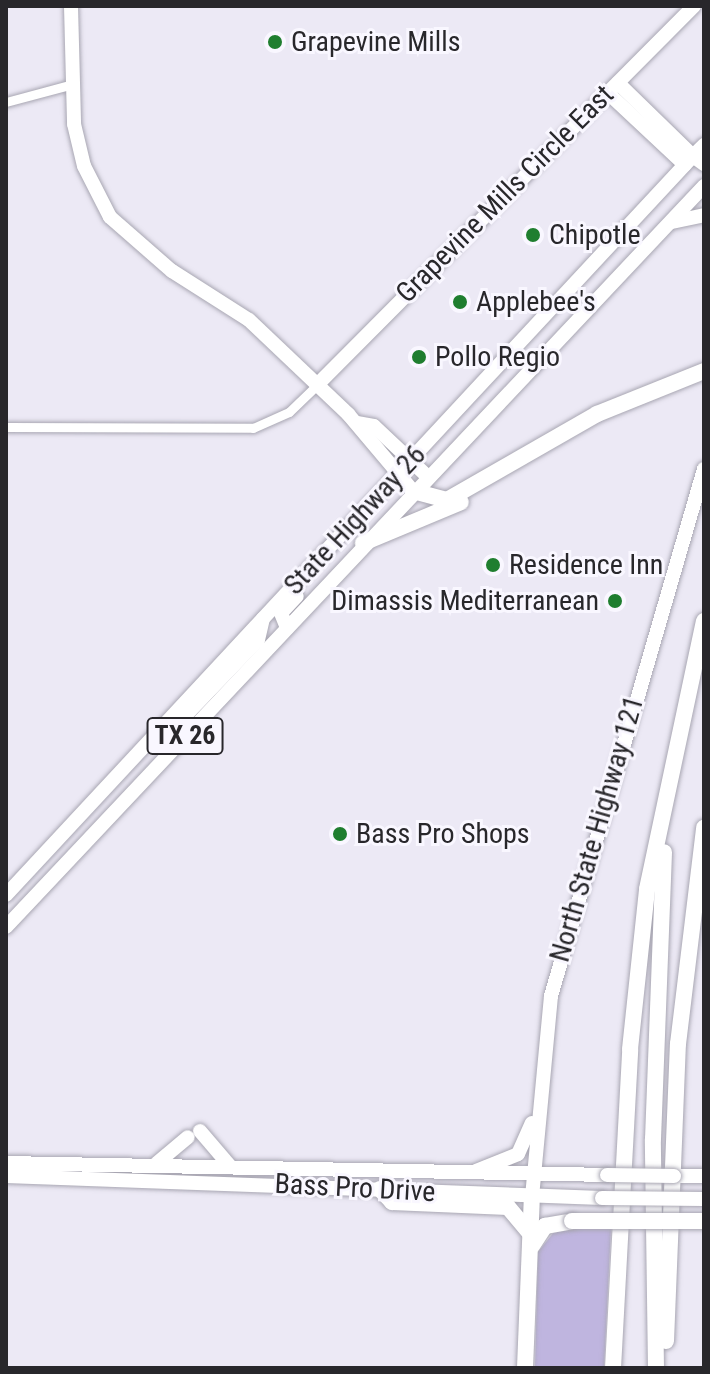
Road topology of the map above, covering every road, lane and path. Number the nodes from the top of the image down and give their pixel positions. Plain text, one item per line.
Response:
1 (71, 6) edge
2 (694, 6) edge
3 (73, 84) junction
4 (613, 88) junction
5 (6, 102) edge
6 (697, 158) edge
7 (704, 184) edge
8 (704, 215) edge
9 (668, 224) junction
10 (704, 371) edge
11 (318, 384) junction
12 (357, 423) junction
13 (6, 427) edge
14 (410, 460) junction
15 (518, 460) junction
16 (704, 469) edge
17 (397, 475) junction
18 (427, 476) junction
19 (413, 491) junction
20 (363, 543) junction
21 (327, 549) junction
22 (263, 618) junction
23 (704, 621) edge
24 (287, 628) junction
25 (172, 750) junction
26 (673, 759) junction
27 (704, 828) edge
28 (6, 895) edge
29 (6, 927) edge
30 (537, 1107) junction
31 (6, 1163) edge
32 (157, 1164) junction
33 (230, 1165) junction
34 (476, 1171) junction
35 (533, 1173) junction
36 (6, 1176) edge
37 (704, 1176) edge
38 (380, 1189) junction
39 (532, 1197) junction
40 (704, 1199) edge
41 (704, 1221) edge
42 (530, 1233) junction
43 (529, 1255) junction
44 (660, 1319) junction
45 (525, 1368) edge
46 (613, 1368) edge
47 (656, 1368) edge
48 (665, 1368) edge

1 - 3 main road
2 - 4 main road, Grapevine Mills Circle East
3 - 5 street
3 - 11 main road
4 - 6 main road
4 - 11 main road, Grapevine Mills Circle East
6 - 7 main road
6 - 14 main road, State Highway 26 / TX 26
7 - 9 main road, State Highway 26 / TX 26
8 - 9 main road
9 - 18 main road, State Highway 26 / TX 26
10 - 15 highway
11 - 12 main road
11 - 13 street
12 - 14 main road
12 - 17 main road
14 - 17 main road, State Highway 26 / TX 26
14 - 18 main road
15 - 19 highway
15 - 20 highway
16 - 30 main road, North State Highway 121
17 - 19 main road
17 - 21 main road, State Highway 26 / TX 26
18 - 19 main road, State Highway 26 / TX 26
19 - 20 main road, State Highway 26 / TX 26
20 - 24 main road, State Highway 26 / TX 26
21 - 22 main road, State Highway 26 / TX 26
21 - 24 main road
22 - 25 main road
22 - 28 main road, State Highway 26 / TX 26
23 - 26 highway
24 - 25 main road, State Highway 26 / TX 26
25 - 29 main road, State Highway 26 / TX 26
26 - 44 highway
26 - 46 highway
27 - 44 highway
30 - 34 main road
30 - 35 main road, North State Highway 121
31 - 32 main road, Bass Pro Drive
32 - 33 main road, Bass Pro Drive
32 - 33 main road
33 - 34 main road, Bass Pro Drive
34 - 35 main road, Bass Pro Drive
35 - 37 main road, Bass Pro Drive, bridge
35 - 39 main road, North State Highway 121
36 - 38 main road, Bass Pro Drive
38 - 39 main road, Bass Pro Drive
38 - 42 highway
39 - 40 main road, Bass Pro Drive, bridge
39 - 42 highway
41 - 43 highway, bridge
42 - 43 highway
43 - 45 highway
44 - 47 highway
44 - 48 highway

